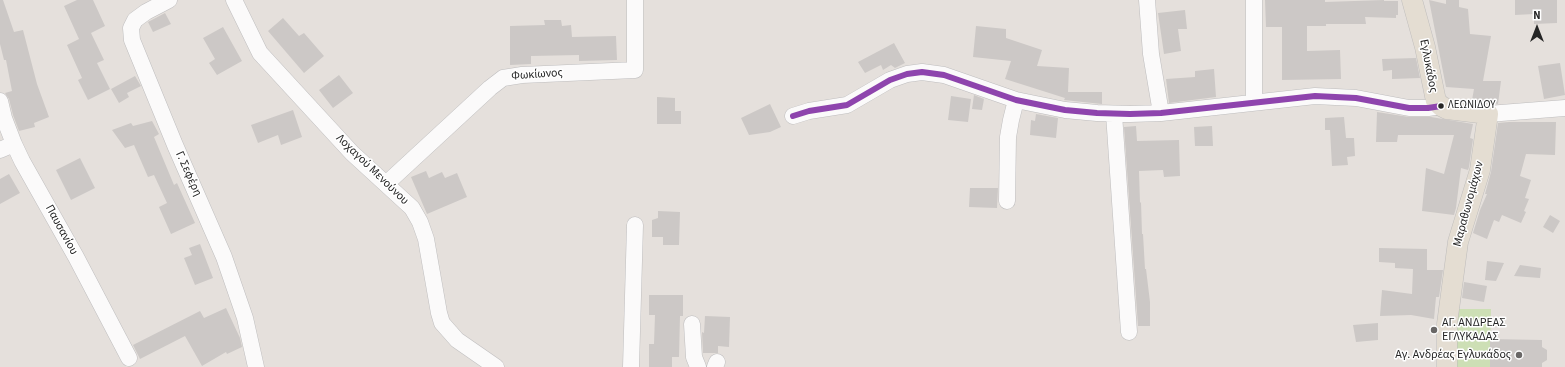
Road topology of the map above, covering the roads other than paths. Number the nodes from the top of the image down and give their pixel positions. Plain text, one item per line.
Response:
1 (169, 0) edge
2 (635, 0) edge
3 (1147, 0) edge
4 (1254, 0) edge
5 (1412, 0) edge
6 (240, 4) edge
7 (1016, 100) junction
8 (0, 101) edge
9 (1254, 102) junction
10 (1441, 106) junction
11 (1565, 108) edge
12 (1161, 113) junction
13 (1114, 114) junction
14 (1488, 114) junction
15 (793, 116) dead end
16 (7, 147) edge
17 (386, 184) junction
18 (1007, 201) dead end
19 (635, 225) dead end
20 (692, 324) dead end
21 (1129, 332) dead end
22 (129, 358) dead end
23 (256, 367) edge
24 (496, 367) edge
25 (631, 367) edge
26 (698, 367) edge
27 (1447, 367) edge

1 - 23 street, Γ. Σεφέρη
2 - 17 street, Φωκίωνος
3 - 12 street
4 - 9 street
5 - 10 main road, Εγλυκάδος
6 - 17 street, Λοχαγού Μενούνου
7 - 13 street
7 - 15 street
7 - 18 street
8 - 16 street, Παυσανίου
9 - 10 street
9 - 12 street
10 - 14 main road, Εγλυκάδος
11 - 14 street
12 - 13 street
13 - 21 street
14 - 27 main road, Μαραθωνομάχων
16 - 22 street, Παυσανίου
17 - 24 street, Λοχαγού Μενούνου
19 - 25 street
20 - 26 street

